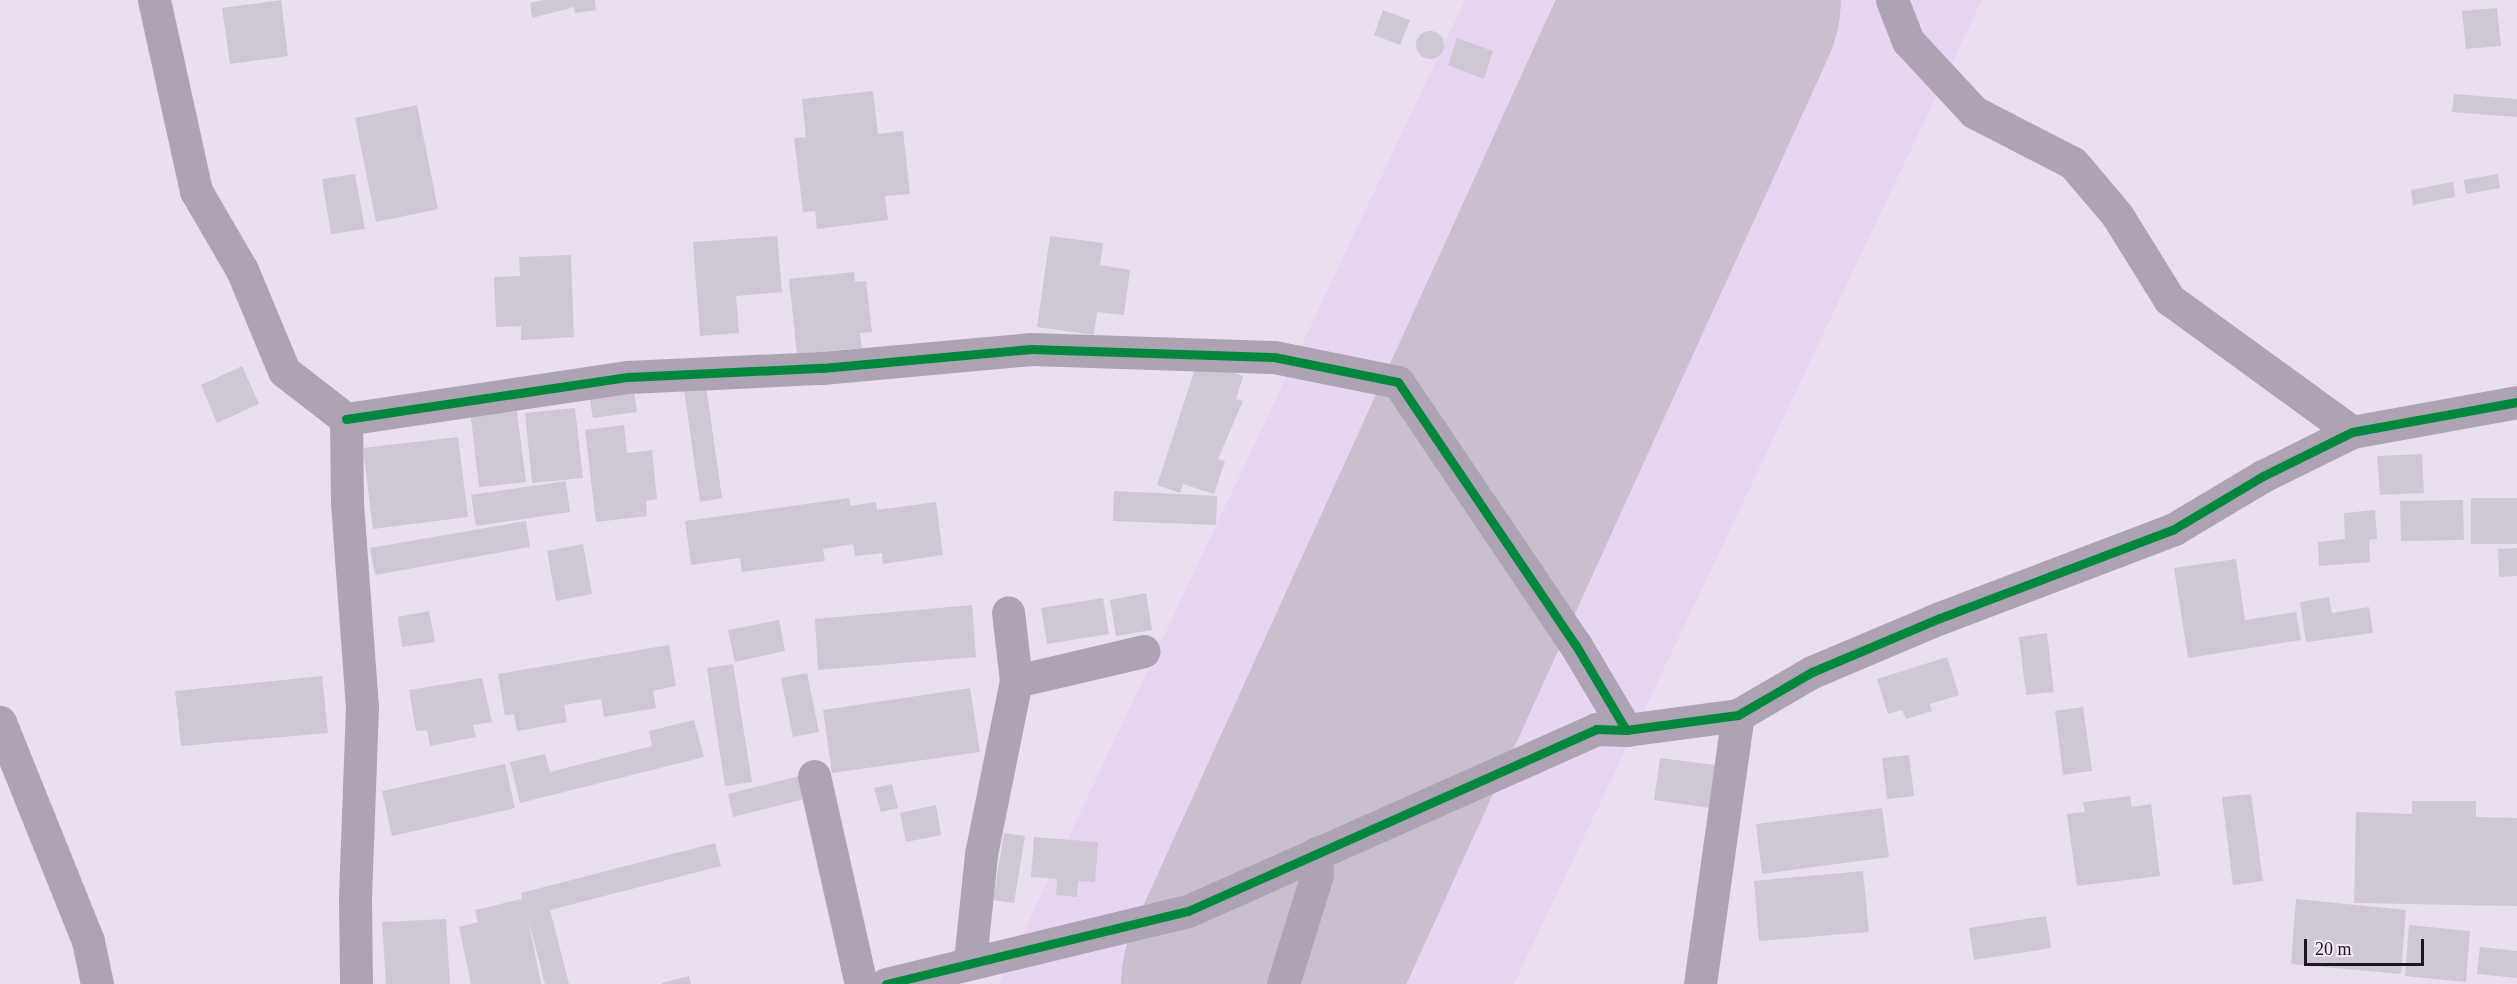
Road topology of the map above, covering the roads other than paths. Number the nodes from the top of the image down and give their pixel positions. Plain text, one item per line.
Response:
1 (154, 0) edge
2 (1892, 0) edge
3 (2517, 402) edge
4 (346, 420) junction
5 (2352, 432) junction
6 (1008, 612) dead end
7 (1144, 651) dead end
8 (1016, 681) junction
9 (1738, 715) junction
10 (0, 722) edge
11 (1626, 730) junction
12 (814, 776) dead end
13 (1316, 853) junction
14 (970, 961) junction
15 (97, 984) edge
16 (356, 984) edge
17 (861, 984) edge
18 (886, 984) edge
19 (1283, 984) edge
20 (1700, 984) edge

1 - 4 street
2 - 5 street
3 - 5 street
4 - 11 street
4 - 16 street
5 - 9 street
6 - 8 street
7 - 8 street
8 - 14 street
9 - 11 street
9 - 20 street
10 - 15 street
11 - 13 street
12 - 17 street
13 - 14 street
13 - 19 street
14 - 18 street

